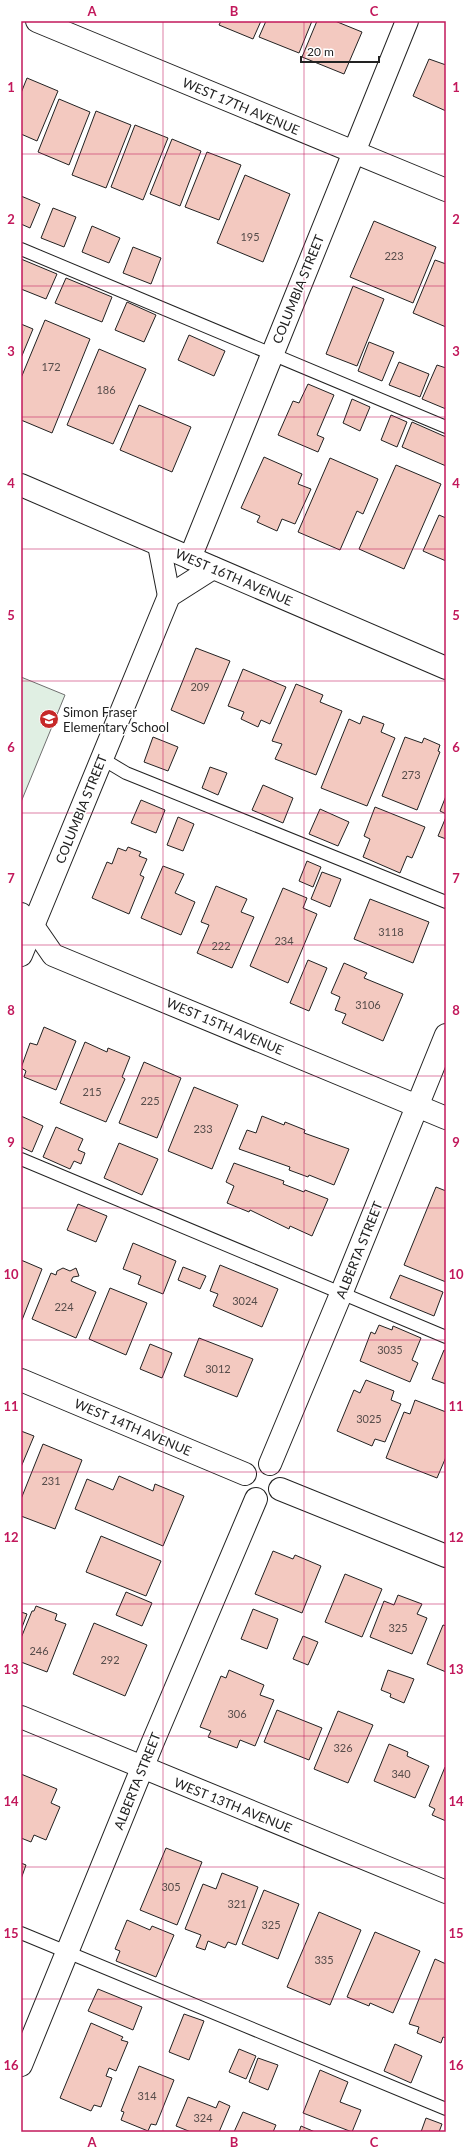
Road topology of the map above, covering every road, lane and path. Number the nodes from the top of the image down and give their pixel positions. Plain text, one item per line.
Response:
1 (37, 21) edge
2 (407, 21) edge
3 (354, 152) junction
4 (446, 190) edge
5 (21, 249) edge
6 (272, 353) junction
7 (446, 427) edge
8 (21, 485) edge
9 (159, 545) junction
10 (190, 558) junction
11 (213, 568) junction
12 (170, 596) junction
13 (446, 668) edge
14 (101, 758) junction
15 (446, 902) edge
16 (27, 920) edge
17 (21, 955) edge
18 (446, 1034) edge
19 (417, 1106) junction
20 (446, 1118) edge
21 (21, 1159) edge
22 (342, 1294) junction
23 (446, 1337) edge
24 (21, 1380) edge
25 (270, 1464) junction
26 (246, 1474) junction
27 (280, 1489) junction
28 (256, 1499) junction
29 (446, 1556) edge
30 (21, 1716) edge
31 (143, 1767) junction
32 (446, 1892) edge
33 (21, 1933) edge
34 (68, 1952) junction
35 (21, 2065) edge
36 (446, 2109) edge

1 - 3 street, WEST 17TH AVENUE
2 - 3 street, COLUMBIA STREET
3 - 4 street, WEST 17TH AVENUE
3 - 6 street, COLUMBIA STREET
5 - 6 lane
6 - 7 lane
6 - 10 street, COLUMBIA STREET
8 - 9 street, WEST 16TH AVENUE
9 - 10 street, WEST 16TH AVENUE
9 - 12 street
10 - 11 street, WEST 16TH AVENUE
11 - 12 street
11 - 13 street, WEST 16TH AVENUE
12 - 14 street, COLUMBIA STREET
14 - 15 lane
14 - 16 street, COLUMBIA STREET
16 - 17 street, COLUMBIA STREET
16 - 19 street, WEST 15TH AVENUE
18 - 19 street, ALBERTA STREET
19 - 20 street, WEST 15TH AVENUE
19 - 22 street, ALBERTA STREET
21 - 22 lane
22 - 23 lane
22 - 25 street, ALBERTA STREET
24 - 26 street, WEST 14TH AVENUE
25 - 26 street
25 - 27 street
26 - 28 street
27 - 28 street
27 - 29 street
28 - 31 street, ALBERTA STREET
30 - 31 street, WEST 13TH AVENUE
31 - 32 street, WEST 13TH AVENUE
31 - 34 street, ALBERTA STREET
33 - 34 lane
34 - 35 street, ALBERTA STREET
34 - 36 lane

